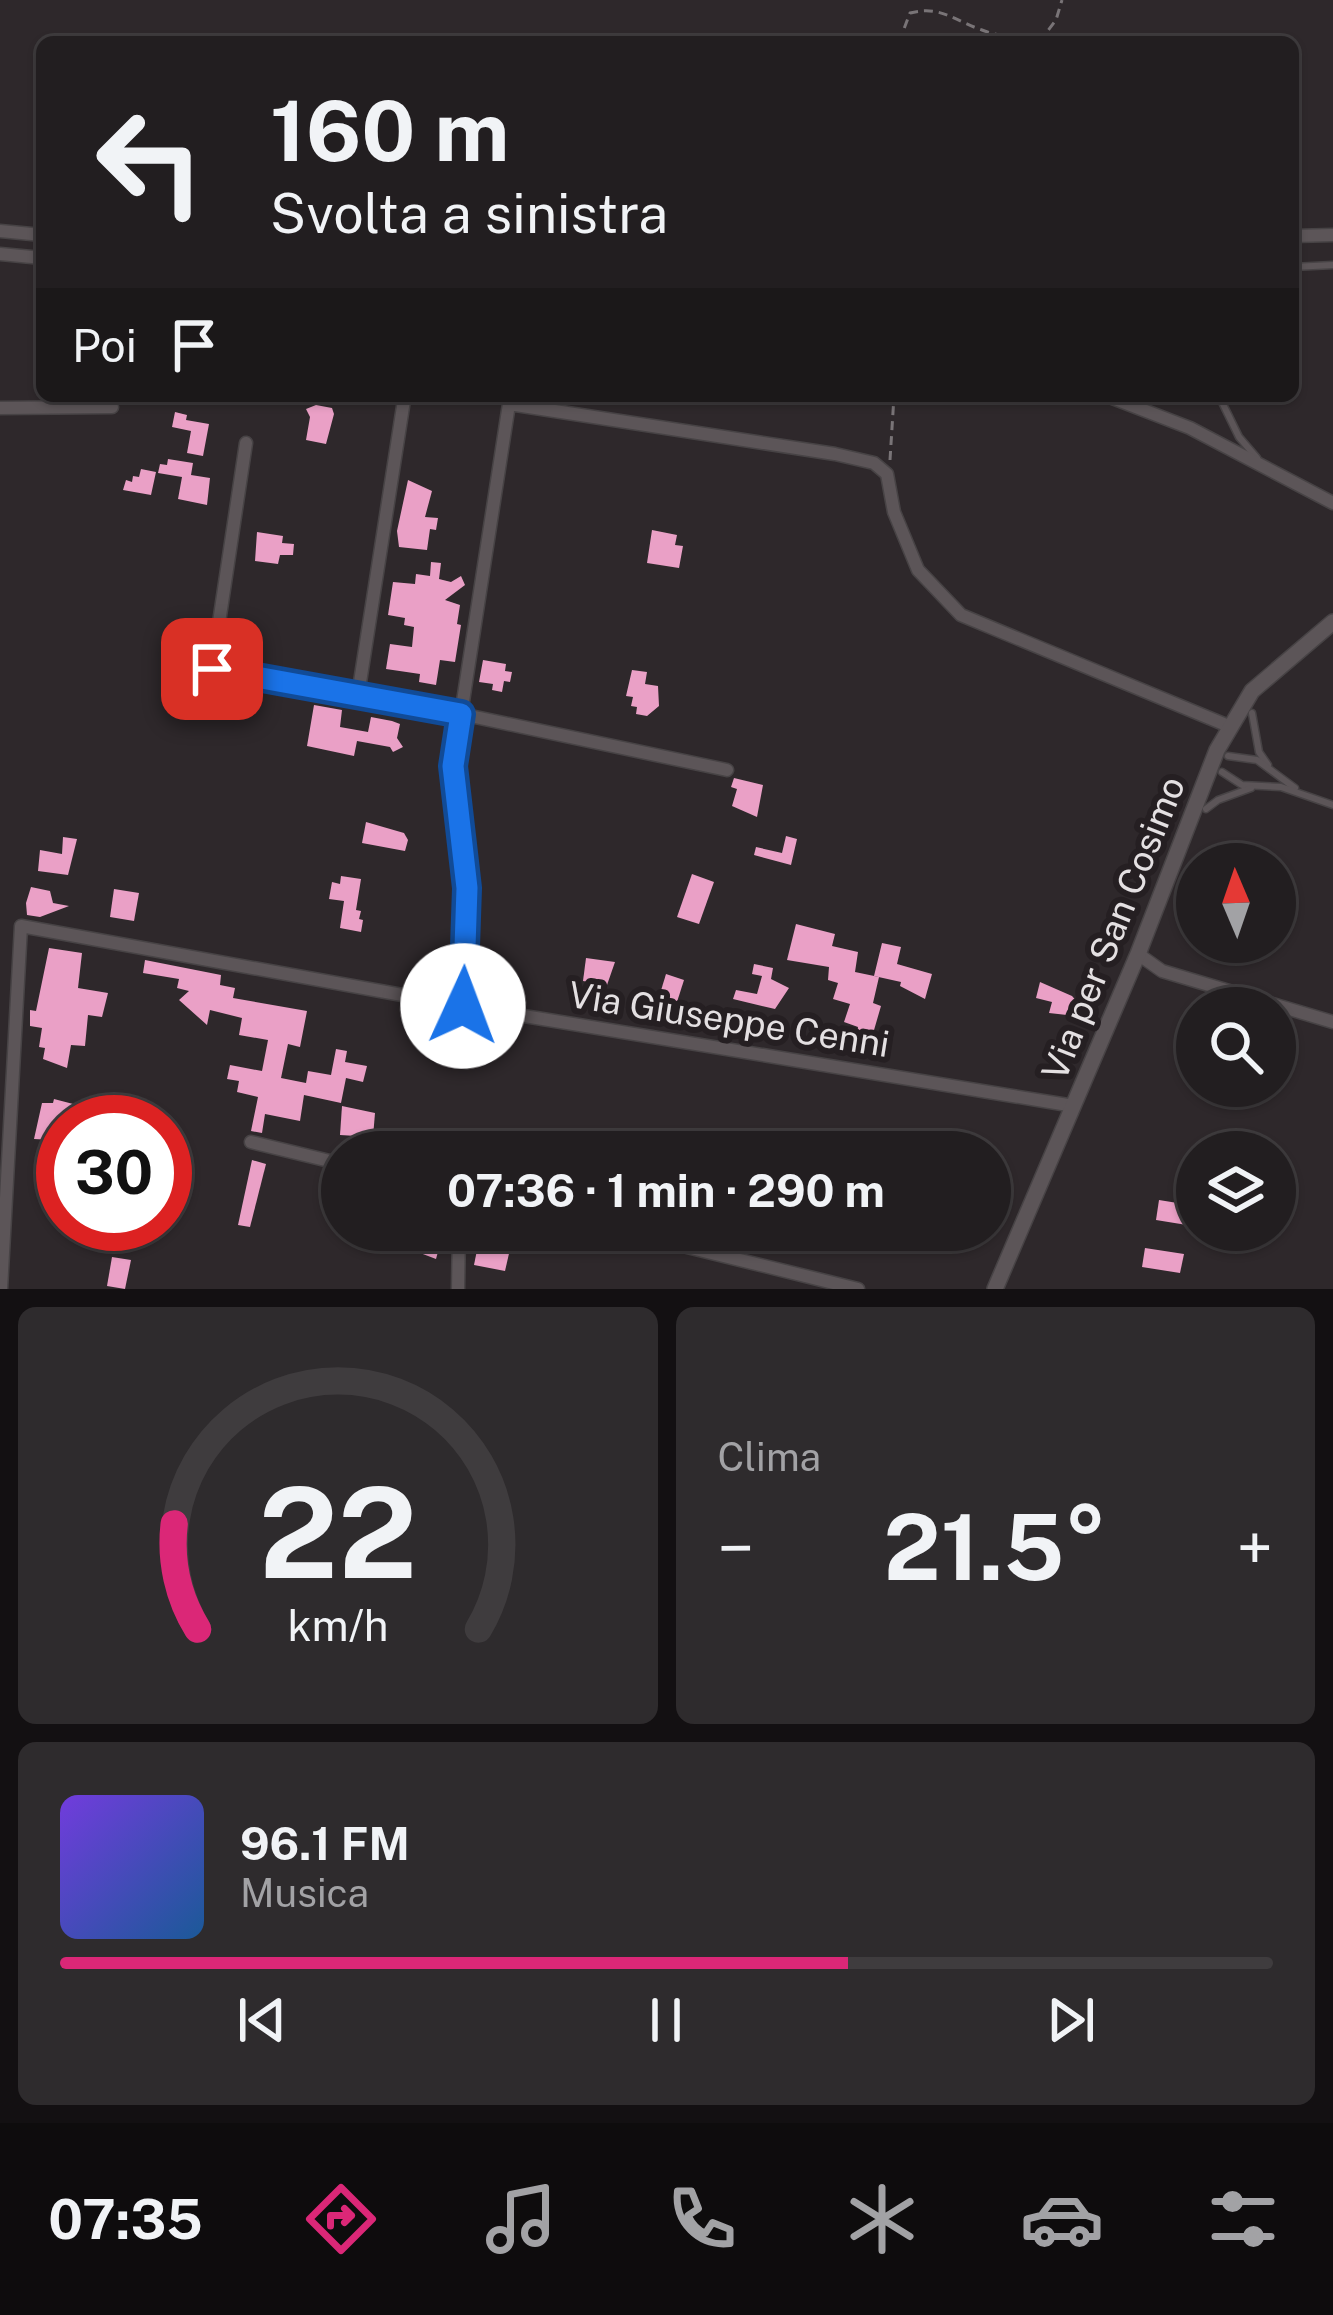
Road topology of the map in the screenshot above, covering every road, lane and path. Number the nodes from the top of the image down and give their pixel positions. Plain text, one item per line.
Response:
1 (1062, 0) edge
2 (901, 36) edge
3 (1006, 36) edge
4 (1044, 36) edge
5 (0, 231) edge
6 (36, 234) edge
7 (1333, 235) edge
8 (1299, 236) edge
9 (0, 254) edge
10 (36, 258) edge
11 (1333, 265) edge
12 (1299, 267) edge
13 (404, 402) edge
14 (894, 402) edge
15 (1123, 402) edge
16 (1222, 402) edge
17 (112, 407) dead end
18 (0, 408) edge
19 (246, 443) dead end
20 (1264, 465) junction
21 (887, 474) junction
22 (1333, 503) edge
23 (1333, 622) edge
24 (358, 695) junction
25 (1252, 713) dead end
26 (461, 714) junction
27 (1231, 727) junction
28 (1228, 756) dead end
29 (1270, 768) junction
30 (727, 770) dead end
31 (1222, 772) dead end
32 (1253, 787) junction
33 (1297, 790) junction
34 (1333, 805) edge
35 (1206, 809) dead end
36 (1138, 954) junction
37 (463, 1006) junction
38 (1333, 1022) edge
39 (1074, 1106) junction
40 (250, 1142) dead end
41 (321, 1159) edge
42 (459, 1251) edge
43 (703, 1251) edge
44 (1, 1289) edge
45 (458, 1289) edge
46 (858, 1289) edge
47 (995, 1289) edge

1 - 4 path
2 - 3 path
5 - 6 street
7 - 8 street
9 - 10 street
11 - 12 lane
13 - 24 street
14 - 21 path
15 - 20 street
16 - 20 lane
17 - 18 street
19 - 24 street
20 - 22 street
21 - 26 street
21 - 27 street
23 - 27 street, Via per San Cosimo
24 - 26 street
25 - 29 lane
26 - 30 street
26 - 37 street
27 - 36 street, Via per San Cosimo
28 - 29 lane
29 - 33 lane
31 - 32 lane
32 - 33 lane
32 - 35 lane
33 - 34 lane
36 - 38 street
36 - 39 street, Via per San Cosimo
37 - 39 street, Via Giuseppe Cenni
37 - 44 street, Via Giuseppe Cenni
39 - 47 street, Via per San Cosimo
40 - 41 street
42 - 45 street
43 - 46 street

